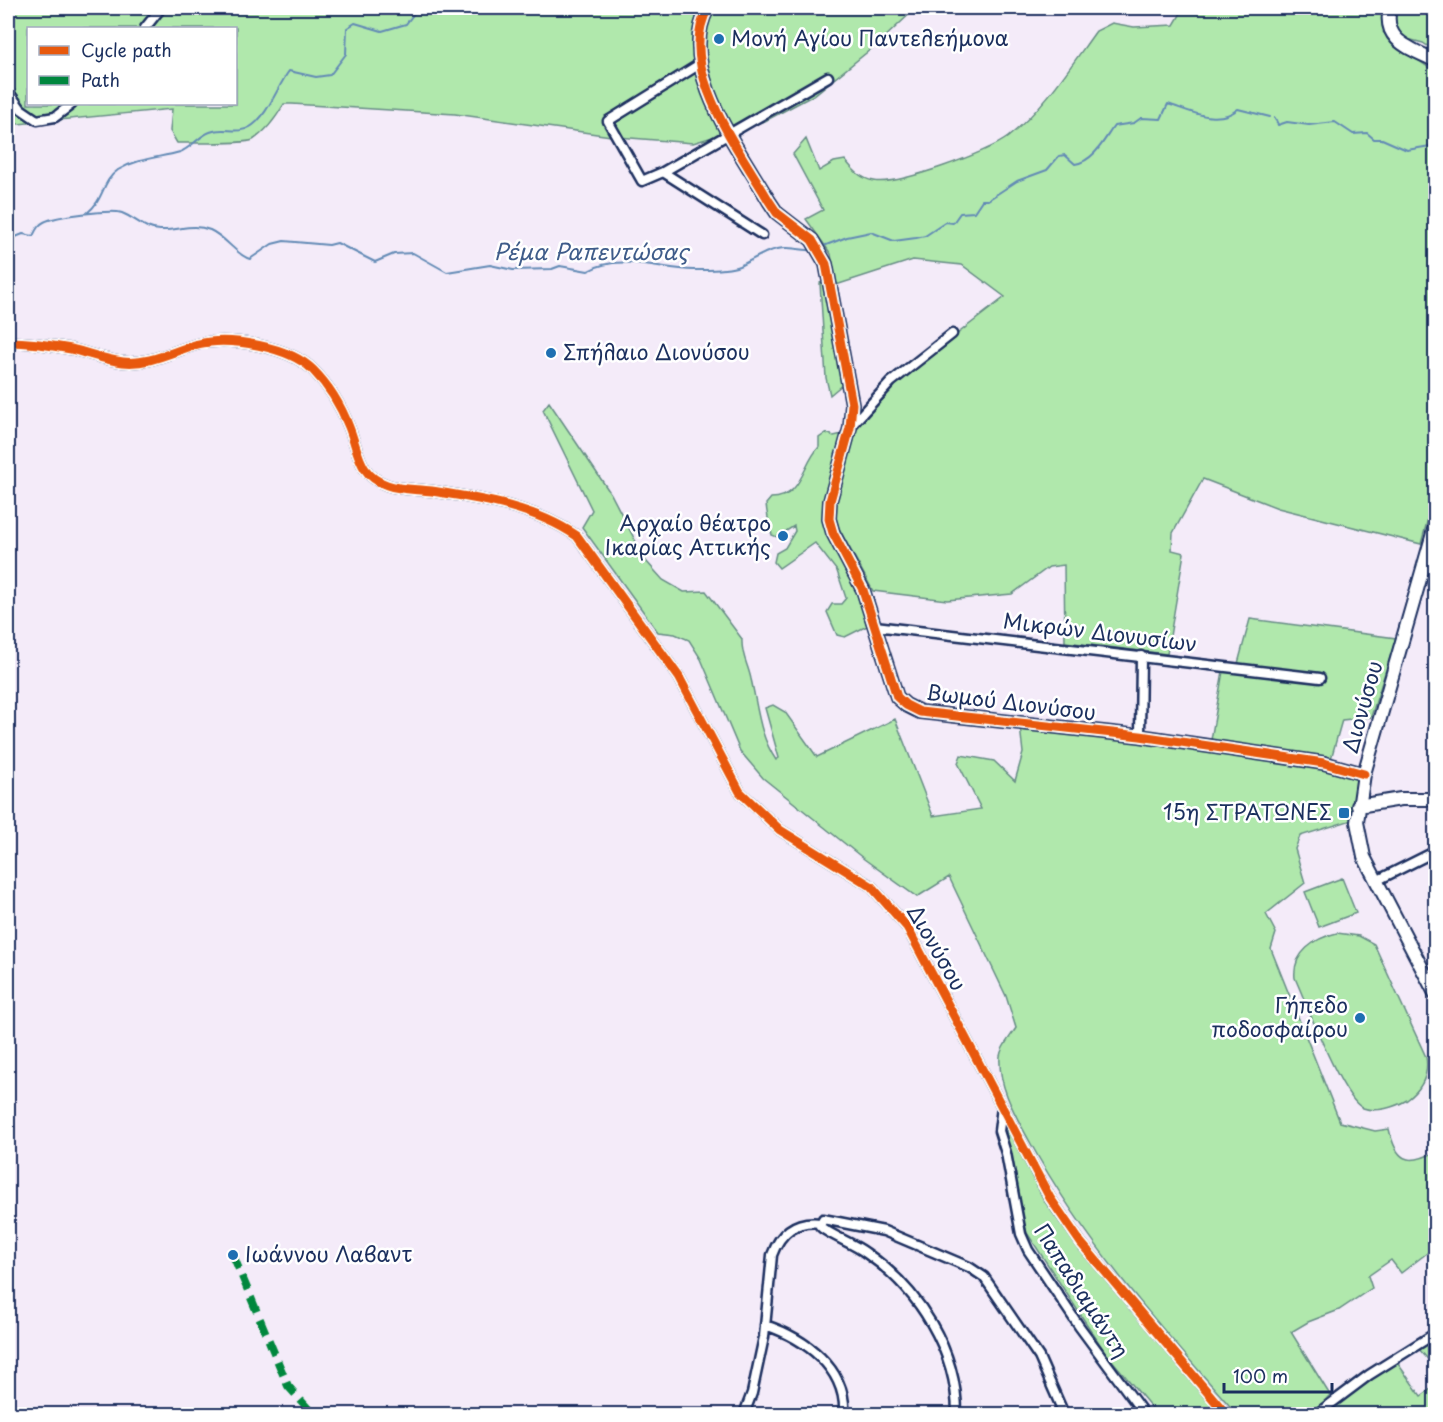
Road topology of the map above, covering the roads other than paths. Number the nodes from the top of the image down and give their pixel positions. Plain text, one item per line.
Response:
1 (161, 8) edge
2 (708, 8) edge
3 (1390, 8) edge
4 (146, 27) edge
5 (1436, 61) edge
6 (700, 64) junction
7 (828, 76) dead end
8 (8, 92) edge
9 (71, 105) edge
10 (730, 133) junction
11 (663, 172) junction
12 (762, 236) dead end
13 (952, 334) dead end
14 (8, 342) edge
15 (850, 428) junction
16 (1436, 523) edge
17 (1433, 546) edge
18 (875, 626) junction
19 (1140, 656) junction
20 (1320, 678) dead end
21 (1140, 736) junction
22 (1364, 774) junction
23 (1436, 799) edge
24 (1358, 806) junction
25 (1436, 851) edge
26 (1376, 881) junction
27 (1430, 972) edge
28 (1436, 995) edge
29 (1002, 1107) junction
30 (821, 1223) junction
31 (765, 1325) junction
32 (1436, 1333) edge
33 (744, 1414) edge
34 (844, 1414) edge
35 (957, 1414) edge
36 (1064, 1414) edge
37 (1144, 1414) edge
38 (1227, 1414) edge
39 (1317, 1414) edge

1 - 4 street
2 - 6 street
3 - 5 street
6 - 10 street
6 - 11 street
7 - 10 street
8 - 9 street
10 - 11 street
10 - 15 street, Βωμού Διονύσου
11 - 12 street
13 - 15 street
14 - 29 street, Διονύσου
15 - 18 street, Βωμού Διονύσου
16 - 17 street, Διονύσου
17 - 22 street, Διονύσου
18 - 19 street, Μικρών Διονυσίων
18 - 21 street, Βωμού Διονύσου
19 - 20 street, Μικρών Διονυσίων
19 - 21 street
21 - 22 street, Βωμού Διονύσου
22 - 24 street, Διονύσου
23 - 24 street
24 - 26 street, Διονύσου
25 - 26 street
26 - 27 street, Διονύσου
27 - 28 street, Διονύσου
29 - 37 street, Παπαδιαμάντη
29 - 38 street, Διονύσου
30 - 31 street
30 - 35 street
30 - 36 street
31 - 33 street
31 - 34 street
32 - 39 street

